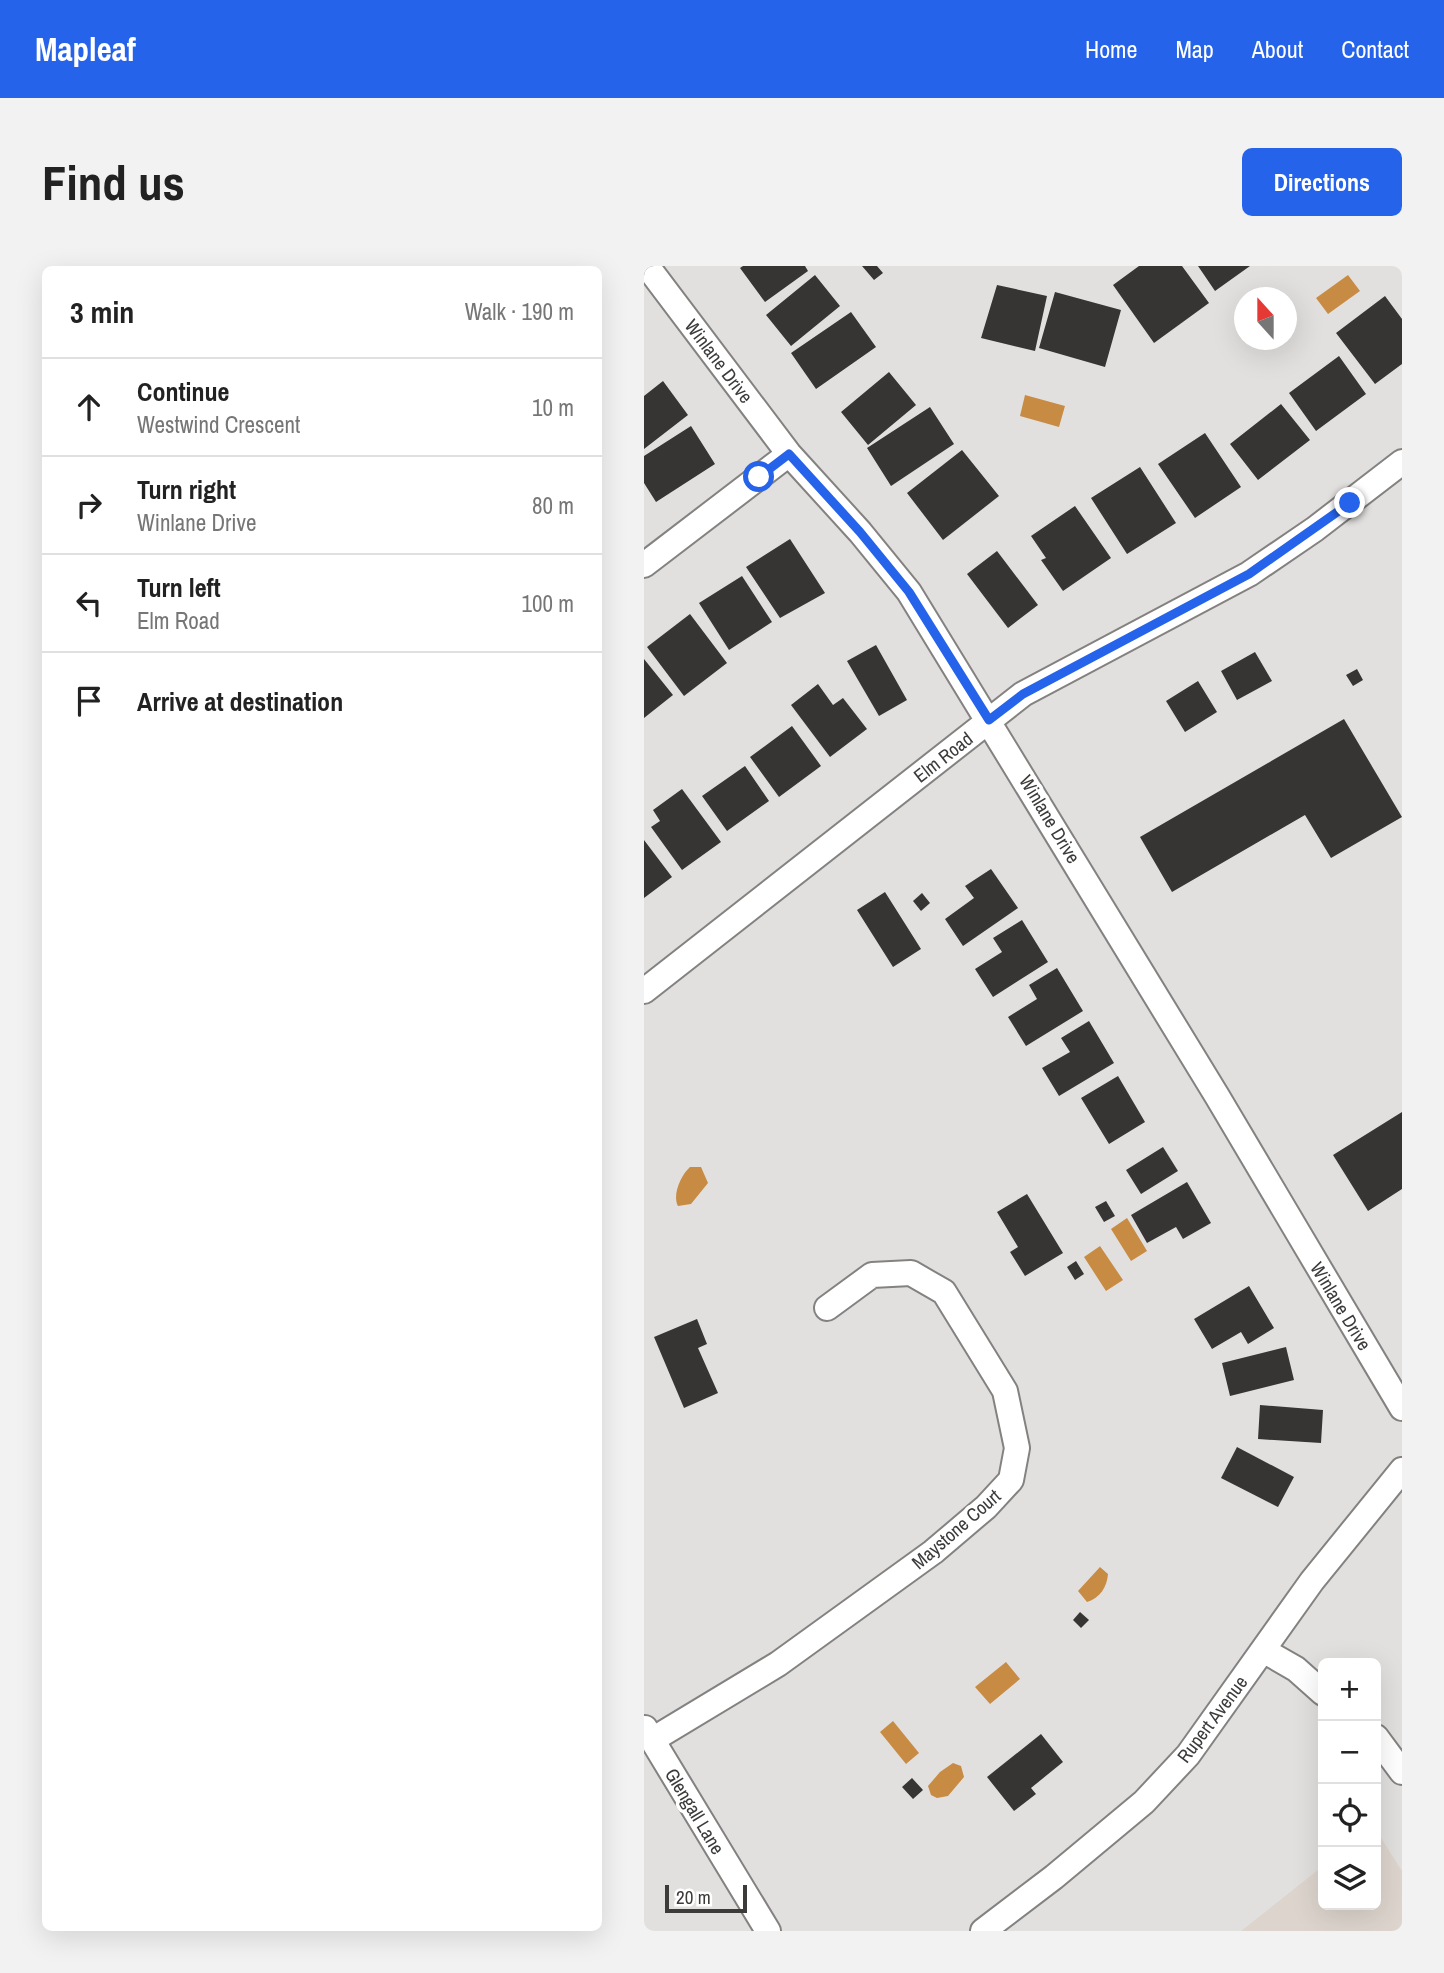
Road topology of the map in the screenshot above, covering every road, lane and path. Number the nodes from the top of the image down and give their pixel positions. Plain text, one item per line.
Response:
1 (647, 266) edge
2 (789, 454) junction
3 (1402, 462) edge
4 (644, 565) edge
5 (989, 720) junction
6 (644, 991) edge
7 (827, 1308) dead end
8 (1402, 1408) edge
9 (1402, 1470) edge
10 (1263, 1650) junction
11 (1318, 1689) edge
12 (648, 1733) edge
13 (1381, 1744) edge
14 (1402, 1772) edge
15 (768, 1931) edge
16 (983, 1931) edge

1 - 2 street, Winlane Drive
2 - 4 street
2 - 5 street, Winlane Drive
3 - 5 street, Elm Road
5 - 6 street, Elm Road
5 - 8 street, Winlane Drive
7 - 12 street, Maystone Court
9 - 10 street, Rupert Avenue
10 - 11 street
10 - 16 street, Rupert Avenue
12 - 15 street, Glengall Lane
13 - 14 street

